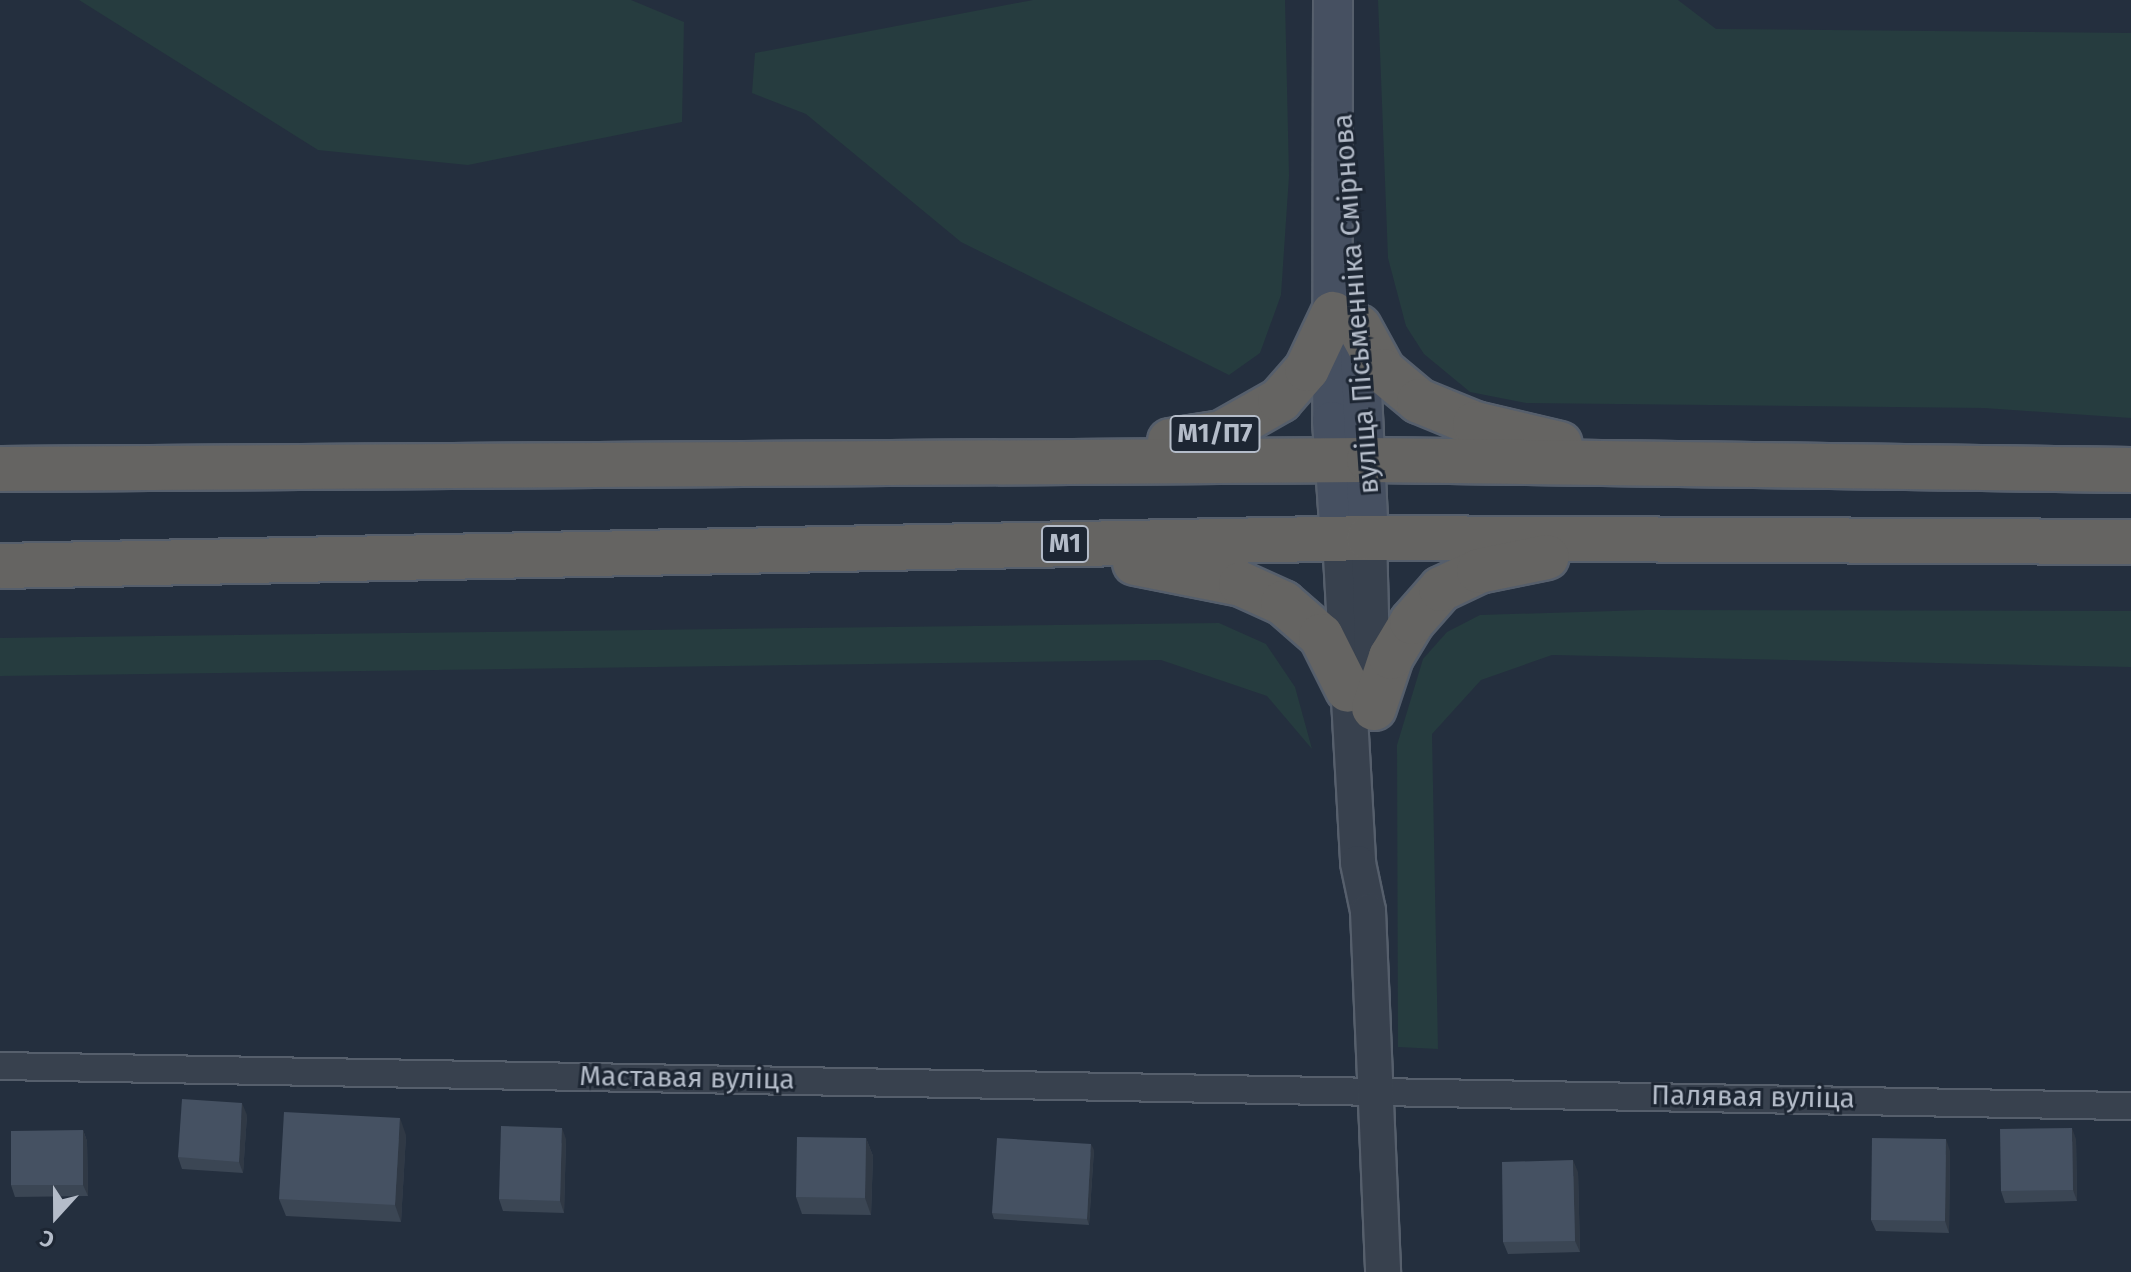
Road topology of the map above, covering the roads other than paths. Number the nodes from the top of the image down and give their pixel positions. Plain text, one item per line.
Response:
1 (1333, 0) edge
2 (1346, 320) junction
3 (1352, 460) junction
4 (1042, 461) junction
5 (1645, 464) junction
6 (0, 469) edge
7 (2131, 470) edge
8 (1354, 538) junction
9 (1638, 539) junction
10 (2131, 542) edge
11 (990, 546) junction
12 (0, 566) edge
13 (1361, 699) junction
14 (0, 1066) edge
15 (1375, 1089) junction
16 (2131, 1106) edge
17 (1383, 1272) edge

1 - 2 main road, вуліца Пісьменніка Смірнова / М1/П7
2 - 3 main road, вуліца Пісьменніка Смірнова / М1/П7
2 - 4 highway, М1/П7
2 - 5 highway, М1/П7
3 - 4 highway
3 - 5 highway
3 - 8 main road, вуліца Пісьменніка Смірнова / М1/П7
4 - 6 highway
5 - 7 highway
8 - 9 highway, М1
8 - 11 highway, М1
8 - 13 street
9 - 10 highway, М1
9 - 13 highway
11 - 12 highway, М1
11 - 13 highway
13 - 15 street
14 - 15 street, Маставая вуліца
15 - 16 street, Палявая вуліца
15 - 17 street

